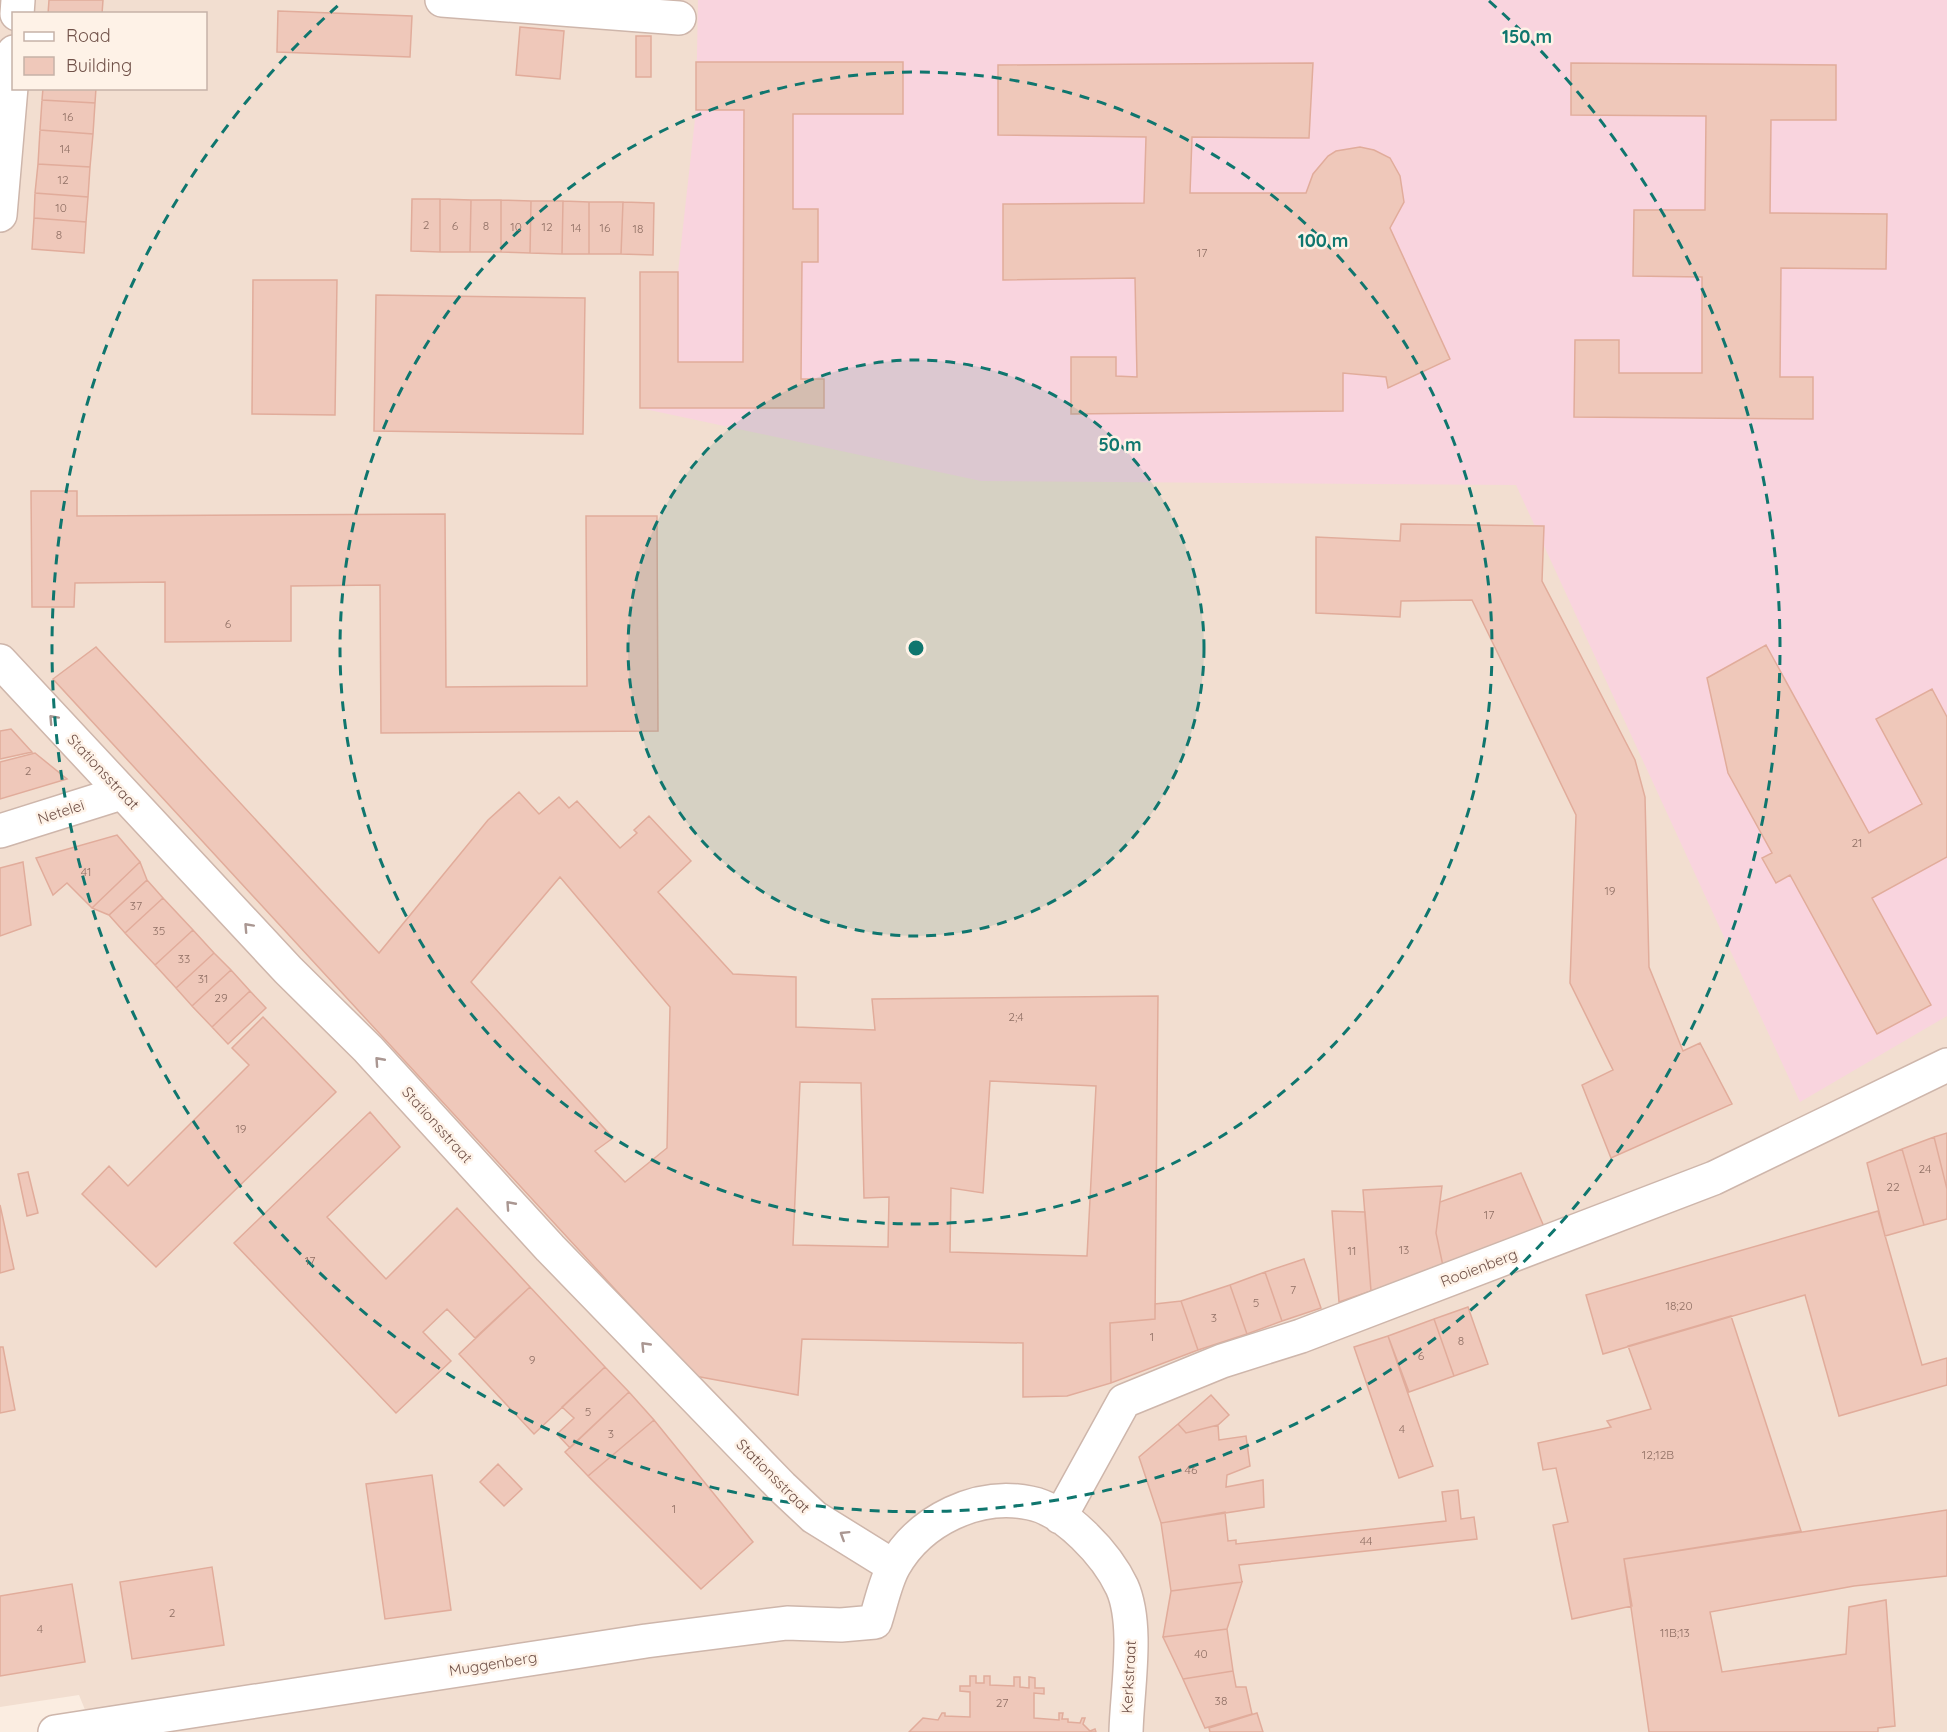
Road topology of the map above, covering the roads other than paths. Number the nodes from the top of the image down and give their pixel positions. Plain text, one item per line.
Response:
1 (442, 0) edge
2 (679, 18) dead end
3 (12, 75) edge
4 (0, 214) edge
5 (0, 660) edge
6 (122, 793) junction
7 (0, 831) edge
8 (1947, 1065) edge
9 (1060, 1517) junction
10 (893, 1566) junction
11 (55, 1732) edge
12 (1126, 1732) edge

1 - 2 street
3 - 4 street
6 -> 5 street, Stationsstraat
6 - 7 street, Netelei
10 -> 6 street, Stationsstraat
8 - 9 street, Rooienberg
9 - 10 street, Kerkstraat
9 - 12 street, Kerkstraat
10 - 11 street, Muggenberg

